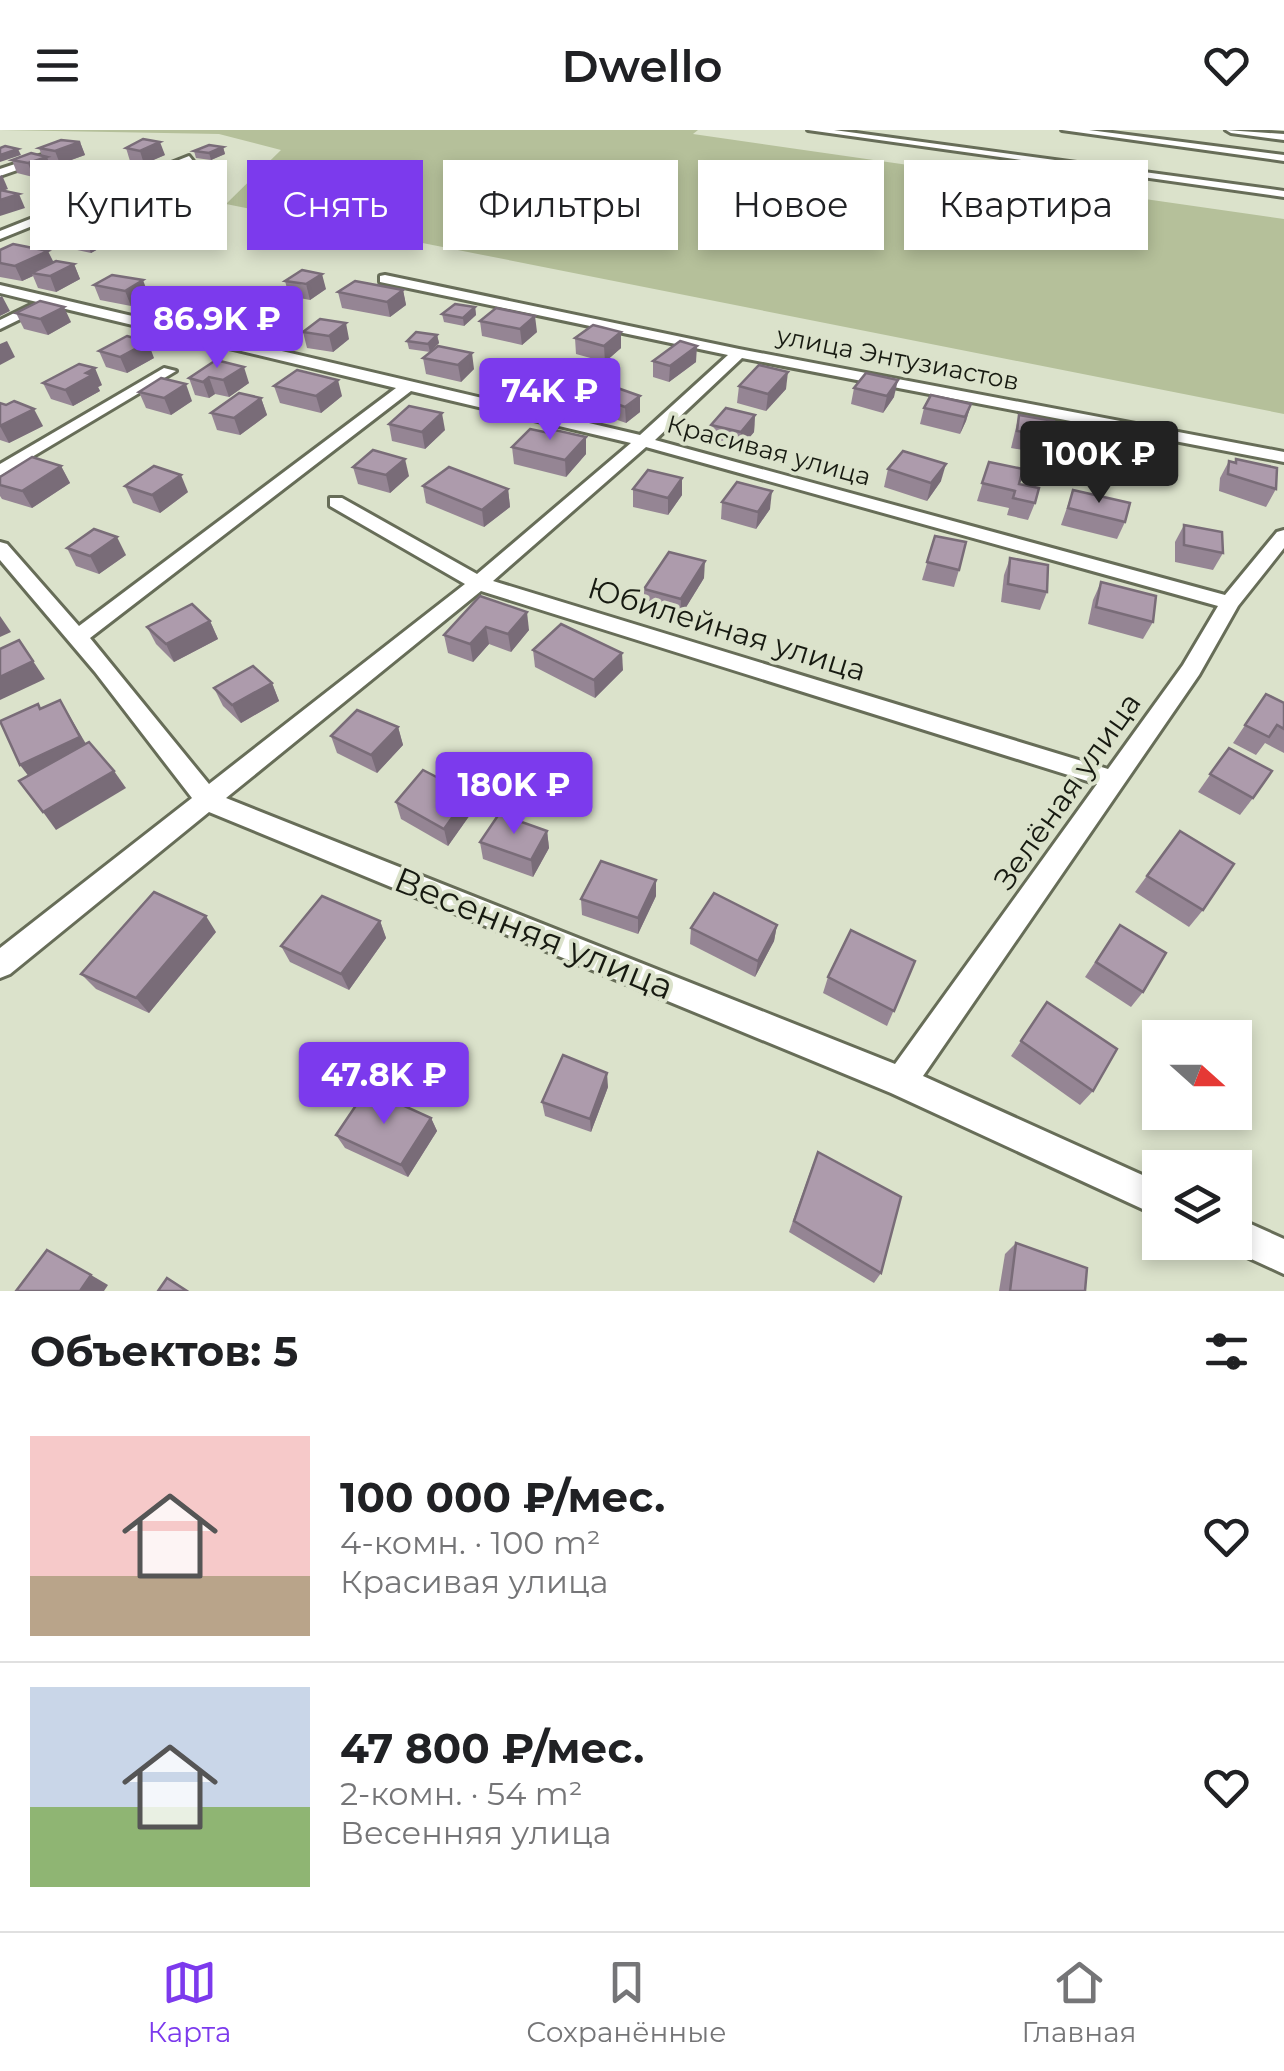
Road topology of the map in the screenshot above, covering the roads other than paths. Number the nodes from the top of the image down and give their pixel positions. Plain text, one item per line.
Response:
1 (814, 130) edge
2 (1067, 130) edge
3 (1231, 130) edge
4 (1284, 136) edge
5 (42, 158) edge
6 (1284, 158) edge
7 (189, 159) dead end
8 (0, 173) edge
9 (1284, 194) edge
10 (0, 235) edge
11 (385, 279) dead end
12 (0, 289) edge
13 (52, 300) junction
14 (0, 325) edge
15 (729, 351) junction
16 (170, 371) dead end
17 (410, 385) junction
18 (644, 441) junction
19 (1284, 457) edge
20 (0, 471) edge
21 (336, 502) dead end
22 (1284, 536) edge
23 (0, 548) edge
24 (478, 583) junction
25 (1230, 603) junction
26 (78, 637) junction
27 (1114, 780) junction
28 (209, 802) junction
29 (0, 966) edge
30 (901, 1082) junction
31 (1142, 1192) edge
32 (1252, 1242) edge
33 (1284, 1257) edge

1 - 9 street
2 - 6 street
3 - 4 street
5 - 8 street
7 - 10 street
11 - 15 street, улица Энтузиастов
12 - 13 street, Красивая улица
13 - 14 street
13 - 17 street, Красивая улица
15 - 18 street
15 - 19 street, улица Энтузиастов
16 - 20 street
17 - 18 street, Красивая улица
17 - 26 street
18 - 24 street
18 - 25 street, Красивая улица
21 - 24 street, Юбилейная улица
22 - 25 street, Зелёная улица
23 - 26 street, Весенняя улица
24 - 27 street, Юбилейная улица
24 - 28 street
25 - 27 street, Зелёная улица
26 - 28 street, Весенняя улица
27 - 30 street, Зелёная улица
28 - 29 street
28 - 30 street, Весенняя улица
30 - 31 street, Весенняя улица
32 - 33 street

